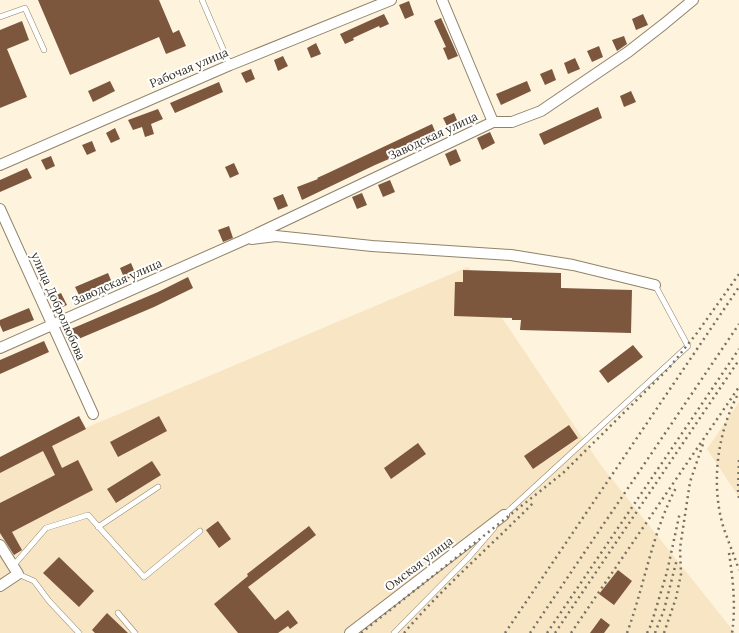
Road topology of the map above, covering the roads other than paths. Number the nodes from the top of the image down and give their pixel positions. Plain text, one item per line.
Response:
1 (202, 0) edge
2 (391, 0) edge
3 (442, 0) edge
4 (692, 0) edge
5 (0, 18) edge
6 (44, 50) dead end
7 (230, 65) junction
8 (493, 122) junction
9 (0, 165) edge
10 (0, 209) edge
11 (244, 240) junction
12 (655, 286) joint
13 (53, 325) junction
14 (0, 348) edge
15 (93, 414) dead end
16 (158, 487) dead end
17 (504, 515) junction
18 (98, 527) junction
19 (200, 531) dead end
20 (0, 544) edge
21 (16, 570) junction
22 (0, 586) edge
23 (118, 613) dead end
24 (79, 633) edge
25 (135, 633) edge
26 (350, 633) edge
27 (394, 633) edge

1 - 7 lane
2 - 7 street, Рабочая улица
3 - 8 street
4 - 8 street, Заводская улица
5 - 6 lane
7 - 9 street, Рабочая улица
8 - 11 street, Заводская улица
10 - 13 street, улица Добролюбова
11 - 12 street, Заводская улица
11 - 13 street, Заводская улица
12 - 17 lane
13 - 14 street, Заводская улица
13 - 15 street, улица Добролюбова
16 - 18 lane
17 - 26 street, Омская улица
17 - 27 lane
18 - 19 lane
18 - 21 lane
20 - 21 street
21 - 22 street
21 - 24 lane
23 - 25 lane

